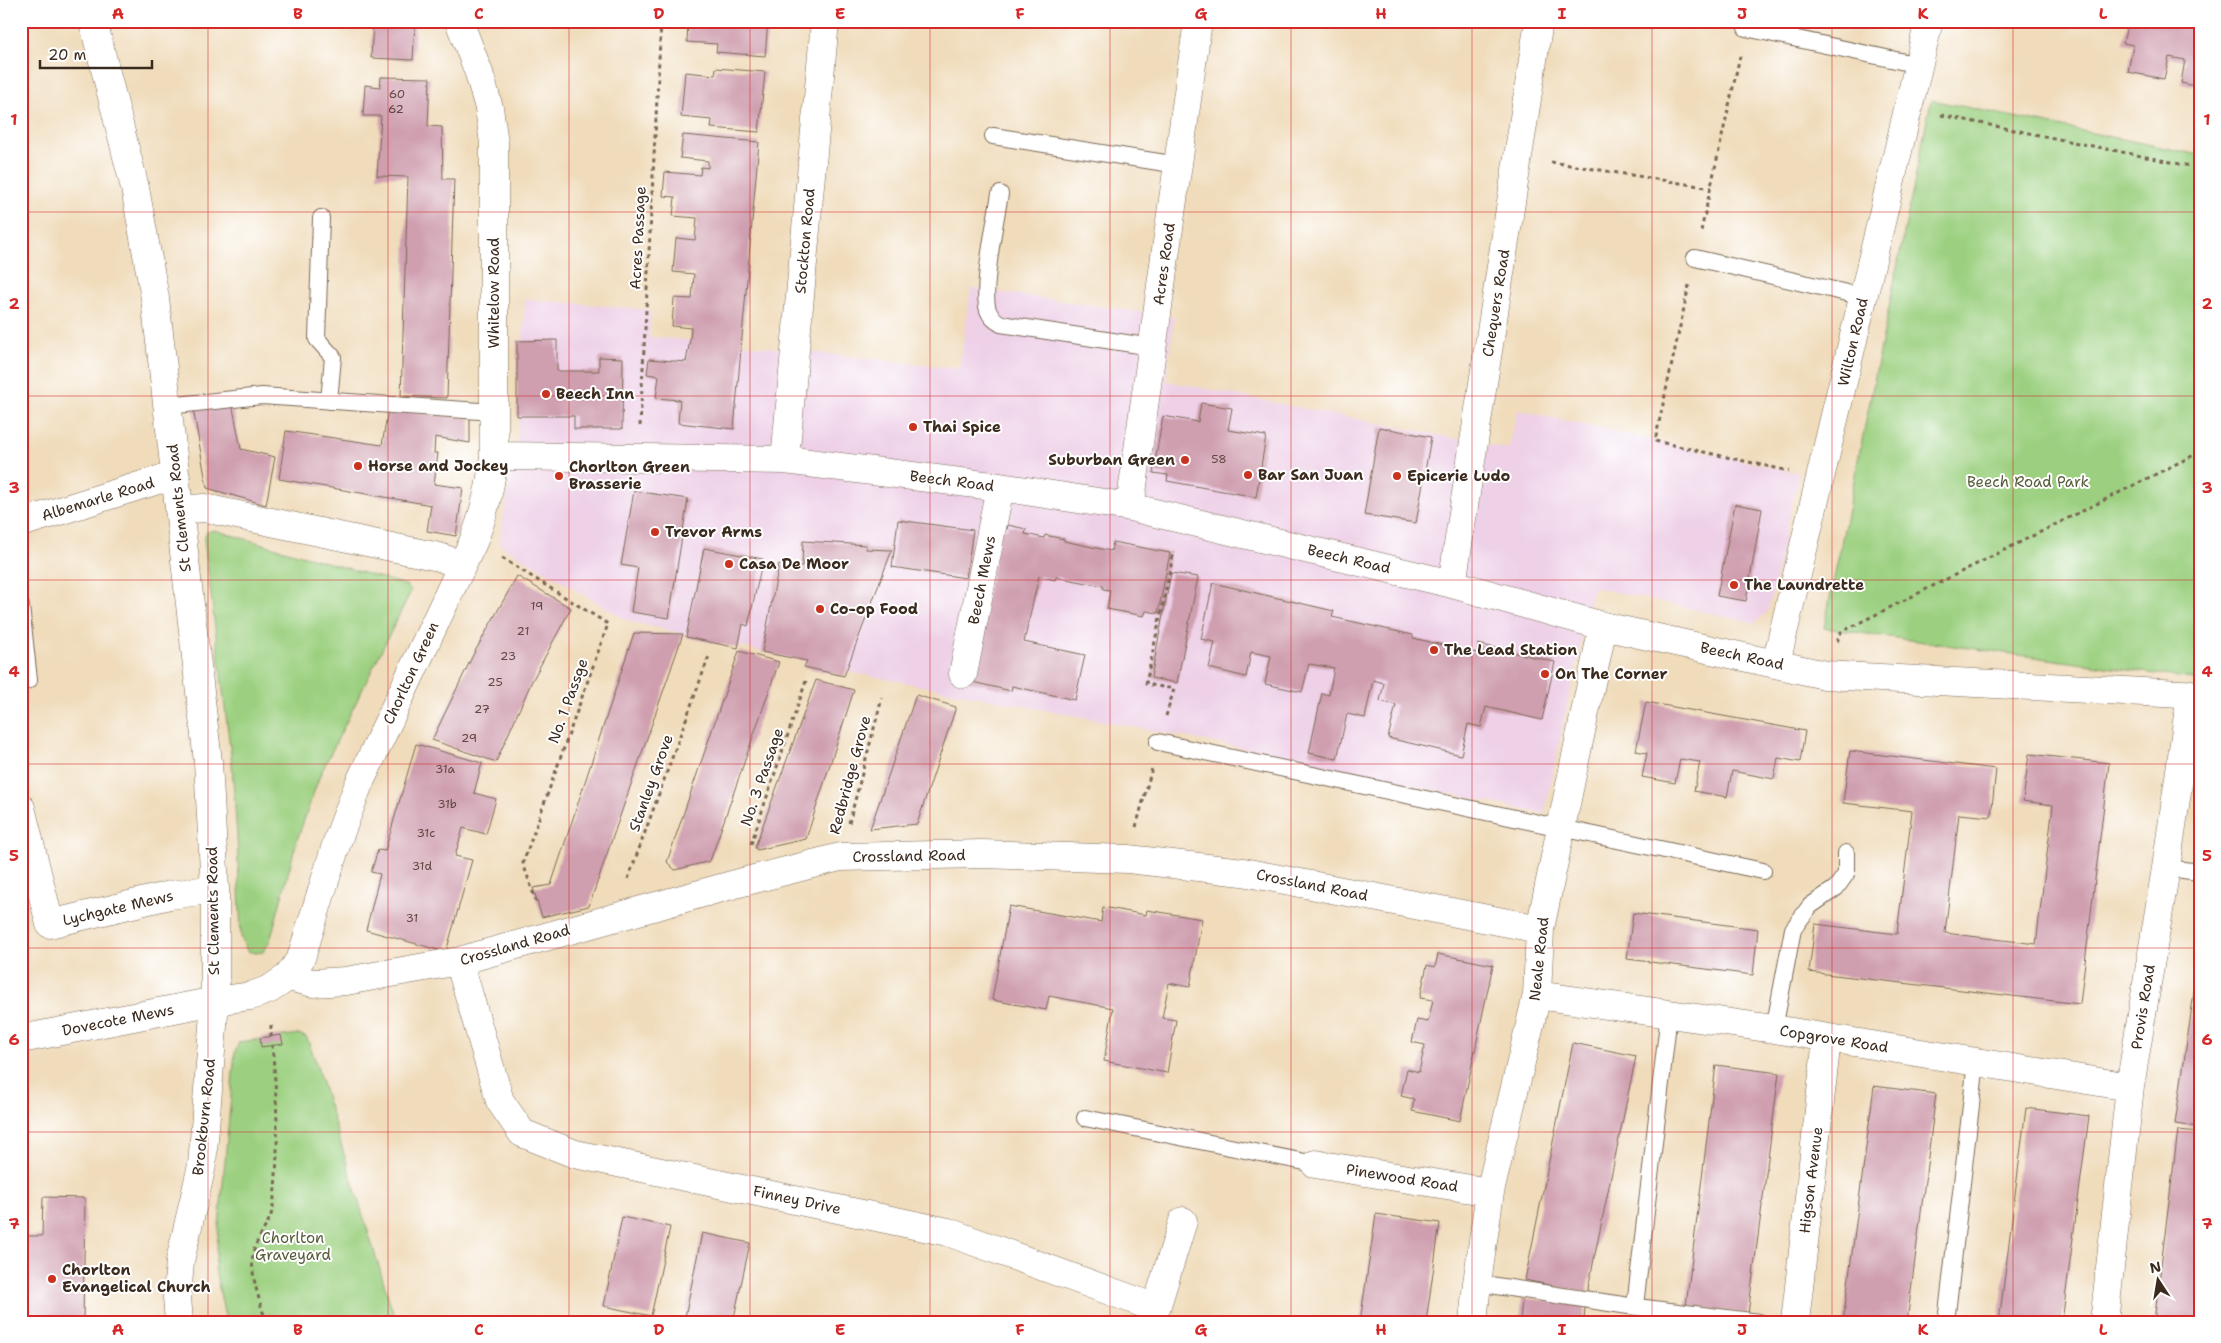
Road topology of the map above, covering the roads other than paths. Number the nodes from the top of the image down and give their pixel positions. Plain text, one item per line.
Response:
1 (93, 21) edge
2 (458, 21) edge
3 (824, 21) edge
4 (1198, 21) edge
5 (1539, 21) edge
6 (1929, 21) edge
7 (1746, 28) road end
8 (1919, 65) junction
9 (993, 136) dead end
10 (1178, 165) junction
11 (1000, 194) dead end
12 (321, 218) dead end
13 (1695, 258) road end
14 (1864, 297) junction
15 (1152, 347) junction
16 (329, 401) junction
17 (168, 406) junction
18 (494, 412) junction
19 (494, 456) junction
20 (785, 460) junction
21 (176, 478) junction
22 (1000, 486) junction
23 (1130, 507) junction
24 (179, 510) junction
25 (21, 522) edge
26 (462, 565) junction
27 (1452, 584) junction
28 (21, 606) edge
29 (1603, 626) junction
30 (1776, 663) junction
31 (963, 674) dead end
32 (21, 683) edge
33 (2196, 695) edge
34 (1158, 742) road end
35 (21, 808) edge
36 (1562, 827) junction
37 (1846, 853) dead end
38 (2166, 868) junction
39 (1763, 871) dead end
40 (2200, 872) edge
41 (215, 889) junction
42 (1540, 929) junction
43 (459, 961) junction
44 (288, 977) junction
45 (1537, 995) junction
46 (215, 1001) junction
47 (1669, 1014) junction
48 (1774, 1029) junction
49 (21, 1039) edge
50 (1827, 1039) junction
51 (1976, 1062) junction
52 (2130, 1087) junction
53 (1085, 1118) dead end
54 (1315, 1164) joint
55 (1490, 1192) junction
56 (1183, 1221) dead end
57 (1476, 1283) junction
58 (1630, 1311) edge
59 (179, 1322) edge
60 (1473, 1322) edge
61 (1759, 1322) edge
62 (1795, 1322) edge
63 (1946, 1322) edge
64 (2104, 1322) edge

1 - 17 street, St Clements Road
2 - 18 street, Whitelow Road
3 - 20 street, Stockton Road
4 - 10 street, Acres Road
5 - 27 street, Chequers Road
6 - 8 street, Wilton Road
7 - 8 lane
8 - 14 street, Wilton Road
9 - 10 lane
10 - 15 street, Acres Road
11 - 15 lane
12 - 16 lane
13 - 14 lane
14 - 30 street, Wilton Road
15 - 23 street, Acres Road
16 - 17 lane
16 - 18 lane
17 - 21 street, St Clements Road
18 - 19 street, Whitelow Road
19 - 20 street, Beech Road
19 - 26 street, Whitelow Road
20 - 22 street, Beech Road
21 - 24 street, St Clements Road
21 - 25 street, Albemarle Road
22 - 23 street, Beech Road
22 - 31 street, Beech Mews
23 - 27 street, Beech Road
24 - 26 street
24 - 41 street, St Clements Road
26 - 44 street, Chorlton Green
27 - 29 street, Beech Road
28 - 32 lane
29 - 30 street, Beech Road
29 - 36 street, Neale Road
30 - 33 street, Beech Road
33 - 38 street, Provis Road
34 - 36 lane
35 - 41 street, Lychgate Mews
36 - 39 lane
36 - 42 street, Neale Road
37 - 48 lane
38 - 40 lane
38 - 52 street, Provis Road
41 - 46 street, St Clements Road
42 - 43 street, Crossland Road
42 - 45 street, Neale Road
43 - 44 street, Crossland Road
43 - 56 street, Finney Drive
44 - 46 street, Chorlton Green
45 - 47 street, Copgrove Road
45 - 55 street, Neale Road
46 - 49 street, Dovecote Mews
46 - 59 street, Brookburn Road
47 - 48 street, Copgrove Road
47 - 58 lane
48 - 50 street, Copgrove Road
50 - 51 street, Copgrove Road
50 - 62 street, Higson Avenue
51 - 52 street, Copgrove Road
51 - 63 lane
52 - 64 street, Provis Road
53 - 54 lane
54 - 55 street, Pinewood Road
55 - 57 street, Neale Road
57 - 58 lane
57 - 60 street, Neale Road
58 - 61 lane

